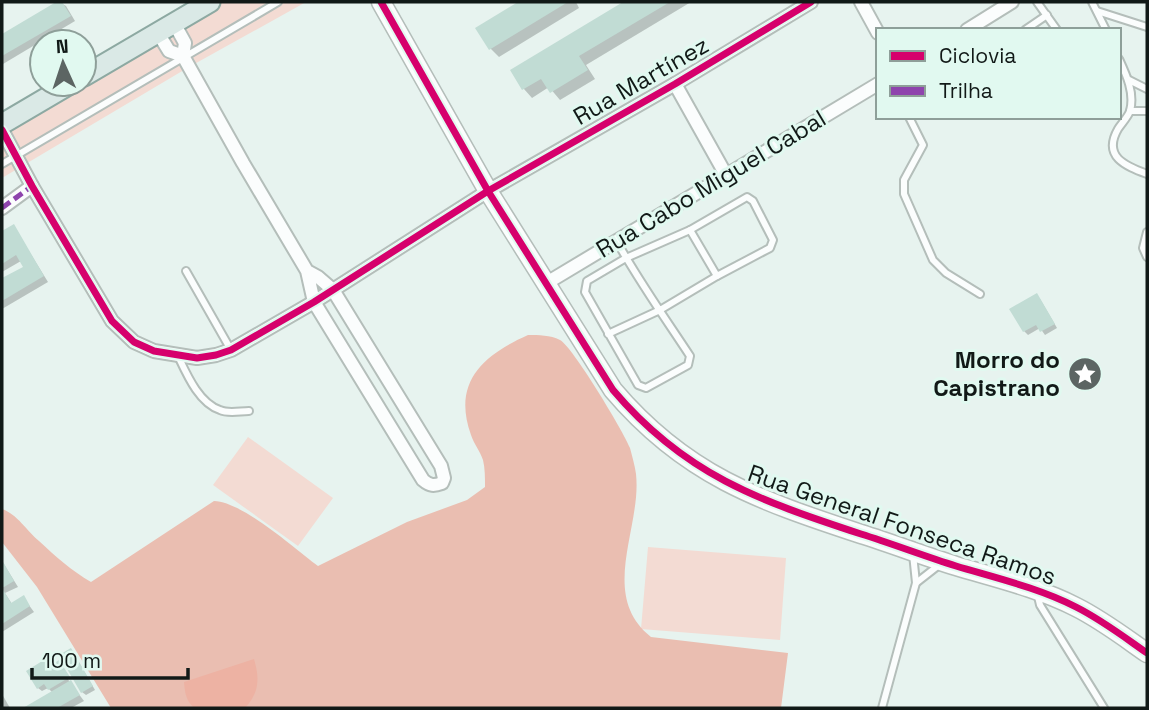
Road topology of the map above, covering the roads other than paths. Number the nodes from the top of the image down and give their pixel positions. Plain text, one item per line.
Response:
1 (210, 2) edge
2 (278, 2) edge
3 (381, 2) edge
4 (811, 2) edge
5 (861, 2) edge
6 (1012, 2) edge
7 (1037, 2) edge
8 (1091, 2) edge
9 (1097, 11) junction
10 (1047, 15) junction
11 (1147, 27) edge
12 (166, 28) junction
13 (970, 28) edge
14 (1028, 28) edge
15 (1056, 28) edge
16 (1105, 28) edge
17 (876, 29) edge
18 (183, 56) junction
19 (1121, 63) edge
20 (98, 68) edge
21 (1129, 80) junction
22 (675, 84) junction
23 (876, 85) edge
24 (1147, 89) edge
25 (47, 98) edge
26 (1130, 111) junction
27 (1147, 111) edge
28 (910, 119) edge
29 (2, 124) edge
30 (2, 130) edge
31 (15, 156) junction
32 (2, 164) edge
33 (1147, 174) edge
34 (726, 175) junction
35 (32, 186) junction
36 (488, 191) junction
37 (2, 208) edge
38 (690, 230) junction
39 (1147, 232) edge
40 (616, 240) junction
41 (1147, 257) edge
42 (626, 258) junction
43 (186, 271) dead end
44 (307, 271) junction
45 (716, 276) junction
46 (545, 284) junction
47 (333, 290) junction
48 (980, 294) dead end
49 (314, 302) junction
50 (660, 310) junction
51 (608, 334) junction
52 (231, 350) junction
53 (178, 356) junction
54 (390, 383) junction
55 (370, 393) junction
56 (249, 411) dead end
57 (912, 551) junction
58 (942, 562) junction
59 (916, 583) junction
60 (1036, 591) junction
61 (1147, 653) edge
62 (883, 708) edge
63 (1104, 708) edge

1 - 12 main road
2 - 18 lane
3 - 36 street, Rua General Fonseca Ramos
4 - 22 street, Rua Martínez
5 - 17 street
6 - 13 street
7 - 10 lane
8 - 9 lane
9 - 11 lane
9 - 16 lane
10 - 14 lane
10 - 15 lane
12 - 18 street
12 - 18 street
12 - 20 main road
18 - 31 lane
18 - 44 street
19 - 21 lane
21 - 24 lane
21 - 26 lane
22 - 34 street
22 - 36 street, Rua Martínez
23 - 34 street, Rua Cabo Miguel Cabal
25 - 29 main road
26 - 27 lane
26 - 33 lane
28 - 48 lane
30 - 31 street, Rua Martínez
31 - 32 lane
31 - 35 street, Rua Martínez
34 - 40 street, Rua Cabo Miguel Cabal
35 - 37 street
35 - 53 street, Rua Martínez
36 - 46 street, Rua General Fonseca Ramos
36 - 47 street, Rua Martínez
38 - 42 lane
38 - 45 lane
38 - 45 lane
39 - 41 lane
40 - 42 lane
40 - 46 street, Rua Cabo Miguel Cabal
42 - 50 lane
42 - 51 lane
43 - 52 lane
44 - 47 street
44 - 49 street
45 - 50 lane
46 - 57 street, Rua General Fonseca Ramos
47 - 49 street, Rua Martínez
47 - 54 street
49 - 52 street, Rua Martínez
49 - 55 street
50 - 51 lane
50 - 51 lane
52 - 53 street, Rua Martínez
53 - 56 lane
54 - 55 street
54 - 55 street
57 - 58 street, Rua General Fonseca Ramos
57 - 59 lane
58 - 59 lane
58 - 60 street, Rua General Fonseca Ramos
59 - 62 lane
60 - 61 street, Rua General Fonseca Ramos
60 - 63 lane

